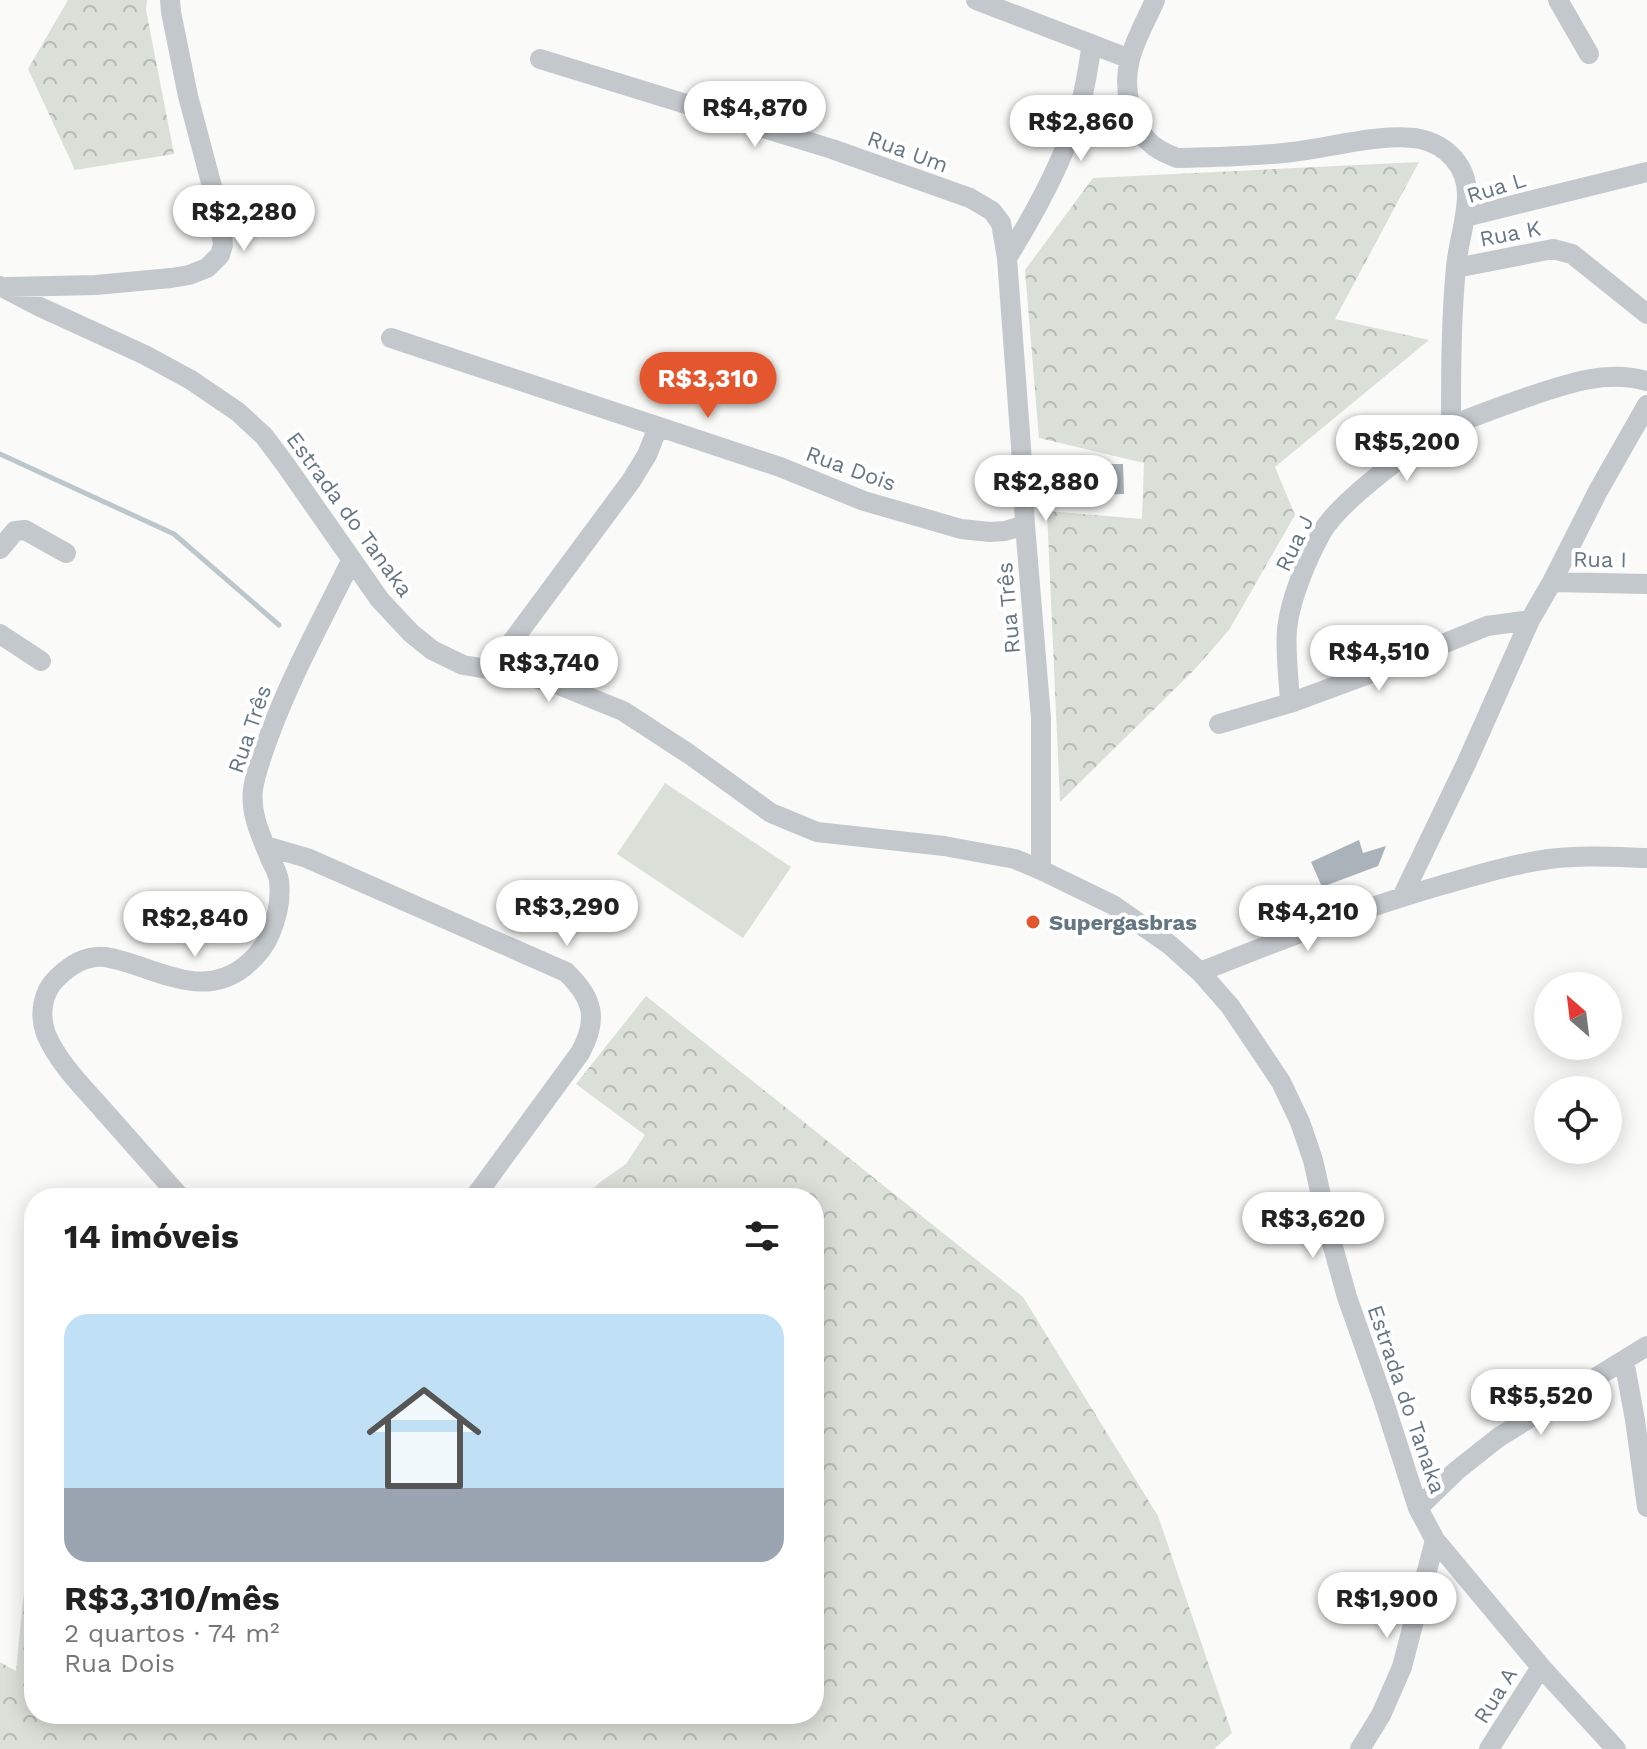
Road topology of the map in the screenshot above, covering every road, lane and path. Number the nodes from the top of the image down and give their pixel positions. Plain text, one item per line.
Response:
1 (170, 0) edge
2 (976, 0) edge
3 (1155, 0) edge
4 (1558, 0) edge
5 (1092, 44) junction
6 (1589, 54) dead end
7 (540, 59) dead end
8 (1130, 59) junction
9 (1647, 172) edge
10 (984, 206) joint
11 (1465, 217) junction
12 (1007, 258) junction
13 (1456, 268) junction
14 (2, 287) edge
15 (1647, 314) edge
16 (391, 338) dead end
17 (1647, 381) edge
18 (1647, 405) edge
19 (1451, 426) junction
20 (658, 427) junction
21 (1025, 525) junction
22 (0, 549) edge
23 (66, 553) dead end
24 (351, 561) junction
25 (1552, 582) junction
26 (1647, 584) edge
27 (1530, 620) junction
28 (0, 634) edge
29 (41, 661) dead end
30 (491, 670) junction
31 (1290, 703) junction
32 (1219, 724) dead end
33 (266, 846) junction
34 (1647, 858) edge
35 (1041, 870) junction
36 (1402, 897) junction
37 (1200, 972) junction
38 (172, 1188) edge
39 (481, 1188) edge
40 (1647, 1346) edge
41 (1624, 1360) junction
42 (1647, 1507) edge
43 (1418, 1508) junction
44 (1435, 1540) junction
45 (1541, 1667) junction
46 (1360, 1749) edge
47 (1489, 1749) edge
48 (1616, 1749) edge

1 - 14 street
2 - 5 street
3 - 8 street
4 - 6 street
5 - 8 street
5 - 12 street
7 - 10 street, Rua Um
8 - 11 street
9 - 11 street, Rua L
10 - 12 street, Rua Três
11 - 13 street, Rua L
12 - 21 street, Rua Três
13 - 15 street, Rua K
13 - 19 street, Rua L
14 - 24 street, Estrada do Tanaka
16 - 20 street, Rua Dois
17 - 19 street, Rua J
18 - 25 street
19 - 31 street, Rua J
20 - 21 street, Rua Dois
20 - 30 street
21 - 35 street, Rua Três
22 - 23 street
24 - 30 street, Estrada do Tanaka
24 - 33 street, Rua Três
25 - 26 street, Rua I
25 - 27 street
27 - 31 street
27 - 36 street
28 - 29 street
30 - 35 street, Estrada do Tanaka
31 - 32 street
33 - 38 street, Rua Três
33 - 39 street
34 - 36 street
35 - 37 street, Estrada do Tanaka
36 - 37 street
37 - 43 street, Estrada do Tanaka
40 - 41 street
41 - 42 street
41 - 43 street
43 - 44 street, Estrada do Tanaka
44 - 45 street, Estrada do Tanaka
44 - 46 street
45 - 47 street, Rua A
45 - 48 street, Estrada do Tanaka

